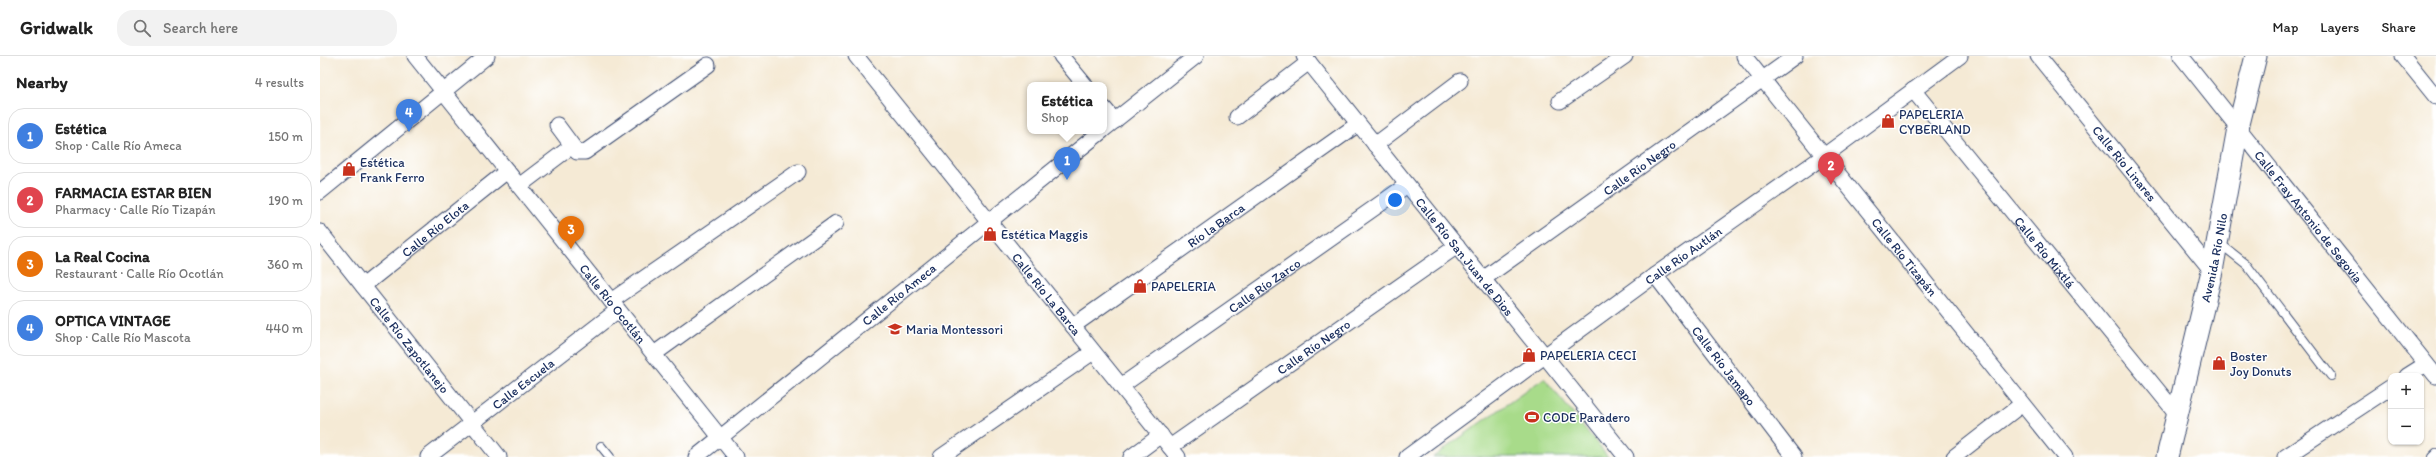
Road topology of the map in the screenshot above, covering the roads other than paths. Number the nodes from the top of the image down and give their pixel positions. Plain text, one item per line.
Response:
1 (415, 56) edge
2 (488, 56) edge
3 (856, 56) edge
4 (1061, 56) edge
5 (1196, 56) edge
6 (1625, 56) edge
7 (1744, 56) edge
8 (1795, 56) edge
9 (1960, 56) edge
10 (2038, 56) edge
11 (2181, 56) edge
12 (2256, 56) edge
13 (2403, 56) edge
14 (1307, 59) edge
15 (708, 65) dead end
16 (1762, 79) junction
17 (1460, 80) dead end
18 (1083, 82) edge
19 (1912, 90) junction
20 (443, 91) junction
21 (2436, 96) edge
22 (1560, 101) dead end
23 (1237, 117) dead end
24 (1358, 124) junction
25 (557, 125) dead end
26 (1107, 127) edge
27 (2238, 128) junction
28 (1098, 134) edge
29 (1375, 145) junction
30 (572, 146) junction
31 (1824, 156) junction
32 (507, 171) junction
33 (798, 172) dead end
34 (1407, 185) junction
35 (519, 186) junction
36 (320, 192) edge
37 (989, 221) junction
38 (836, 223) dead end
39 (320, 232) edge
40 (2218, 242) junction
41 (1457, 246) junction
42 (2212, 271) junction
43 (1654, 275) junction
44 (1483, 279) junction
45 (363, 286) junction
46 (614, 306) junction
47 (1073, 326) junction
48 (1094, 352) junction
49 (654, 354) junction
50 (1544, 356) junction
51 (2426, 364) junction
52 (2412, 373) edge
53 (2331, 376) dead end
54 (2436, 376) edge
55 (1121, 386) junction
56 (2388, 389) edge
57 (2022, 404) junction
58 (2177, 414) junction
59 (471, 423) junction
60 (720, 437) junction
61 (601, 446) dead end
62 (1170, 446) edge
63 (2436, 453) edge
64 (428, 457) edge
65 (499, 457) edge
66 (610, 457) edge
67 (696, 457) edge
68 (736, 457) edge
69 (941, 457) edge
70 (1131, 457) edge
71 (1407, 457) edge
72 (1626, 457) edge
73 (1794, 457) edge
74 (1954, 457) edge
75 (2065, 457) edge
76 (2167, 457) edge
77 (2285, 457) edge
78 (2432, 457) edge

1 - 20 street, Calle Río Ocotlán
2 - 20 street
3 - 37 street, Calle Río La Barca
4 - 18 street
5 - 26 street, Calle Río Ameca
6 - 22 street
7 - 16 street, Calle Río Tizapán
8 - 16 street, Calle Río Negro
9 - 19 street, Calle Río Autlán
10 - 42 street, Calle Río Linares
11 - 27 street, Calle Fray Antonio de Segovia
12 - 27 street, Avenida Río Nilo
13 - 21 street
14 - 23 street
14 - 24 street, Calle Río San Juan de Dios
15 - 30 street
16 - 31 street, Calle Río Tizapán
16 - 44 street, Calle Río Negro
17 - 29 street
19 - 31 street, Calle Río Autlán
19 - 58 street, Calle Río Mixtlá
20 - 32 street, Calle Río Ocotlán
20 - 36 street
24 - 29 street, Calle Río San Juan de Dios
24 - 47 street, Río la Barca
25 - 30 street
27 - 40 street, Avenida Río Nilo
27 - 51 street, Calle Fray Antonio de Segovia
28 - 37 street, Calle Río Ameca
29 - 34 street, Calle Río San Juan de Dios
30 - 35 street
31 - 43 street, Calle Río Autlán
31 - 57 street, Calle Río Tizapán
32 - 35 street, Calle Río Ocotlán
32 - 45 street, Calle Río Elota
33 - 46 street, Calle Escuela
34 - 41 street, Calle Río San Juan de Dios
34 - 55 street, Calle Río Zarco
35 - 46 street, Calle Río Ocotlán
37 - 47 street, Calle Río La Barca
37 - 60 street, Calle Río Ameca
38 - 49 street
39 - 45 street, Calle Río Zapotlanejo
40 - 42 street, Avenida Río Nilo
40 - 53 lane
41 - 44 street, Calle Río San Juan de Dios
41 - 62 street, Calle Río Negro
42 - 58 street, Avenida Río Nilo
43 - 50 street, Calle Río Autlán
43 - 73 street, Calle Río Jamapo
44 - 50 street, Calle Río San Juan de Dios
45 - 59 street, Calle Río Zapotlanejo
46 - 49 street, Calle Río Ocotlán
46 - 59 street, Calle Escuela
47 - 48 street, Calle Río La Barca
48 - 55 street, Calle Río La Barca
48 - 69 street
49 - 60 street, Calle Río Ocotlán
50 - 71 street, Calle Río Autlán
50 - 72 street, Calle Río San Juan de Dios
51 - 52 street
51 - 54 street, Calle Fray Antonio de Segovia
55 - 62 street, Calle Río La Barca
56 - 77 street
57 - 74 street
57 - 75 street, Calle Río Tizapán
58 - 76 street, Avenida Río Nilo
59 - 64 street, Calle Escuela
59 - 65 street, Calle Río Zapotlanejo
60 - 67 street, Calle Río Ameca
60 - 68 street, Calle Río Ocotlán
61 - 66 lane
62 - 70 street, Calle Río Negro
63 - 78 lane

